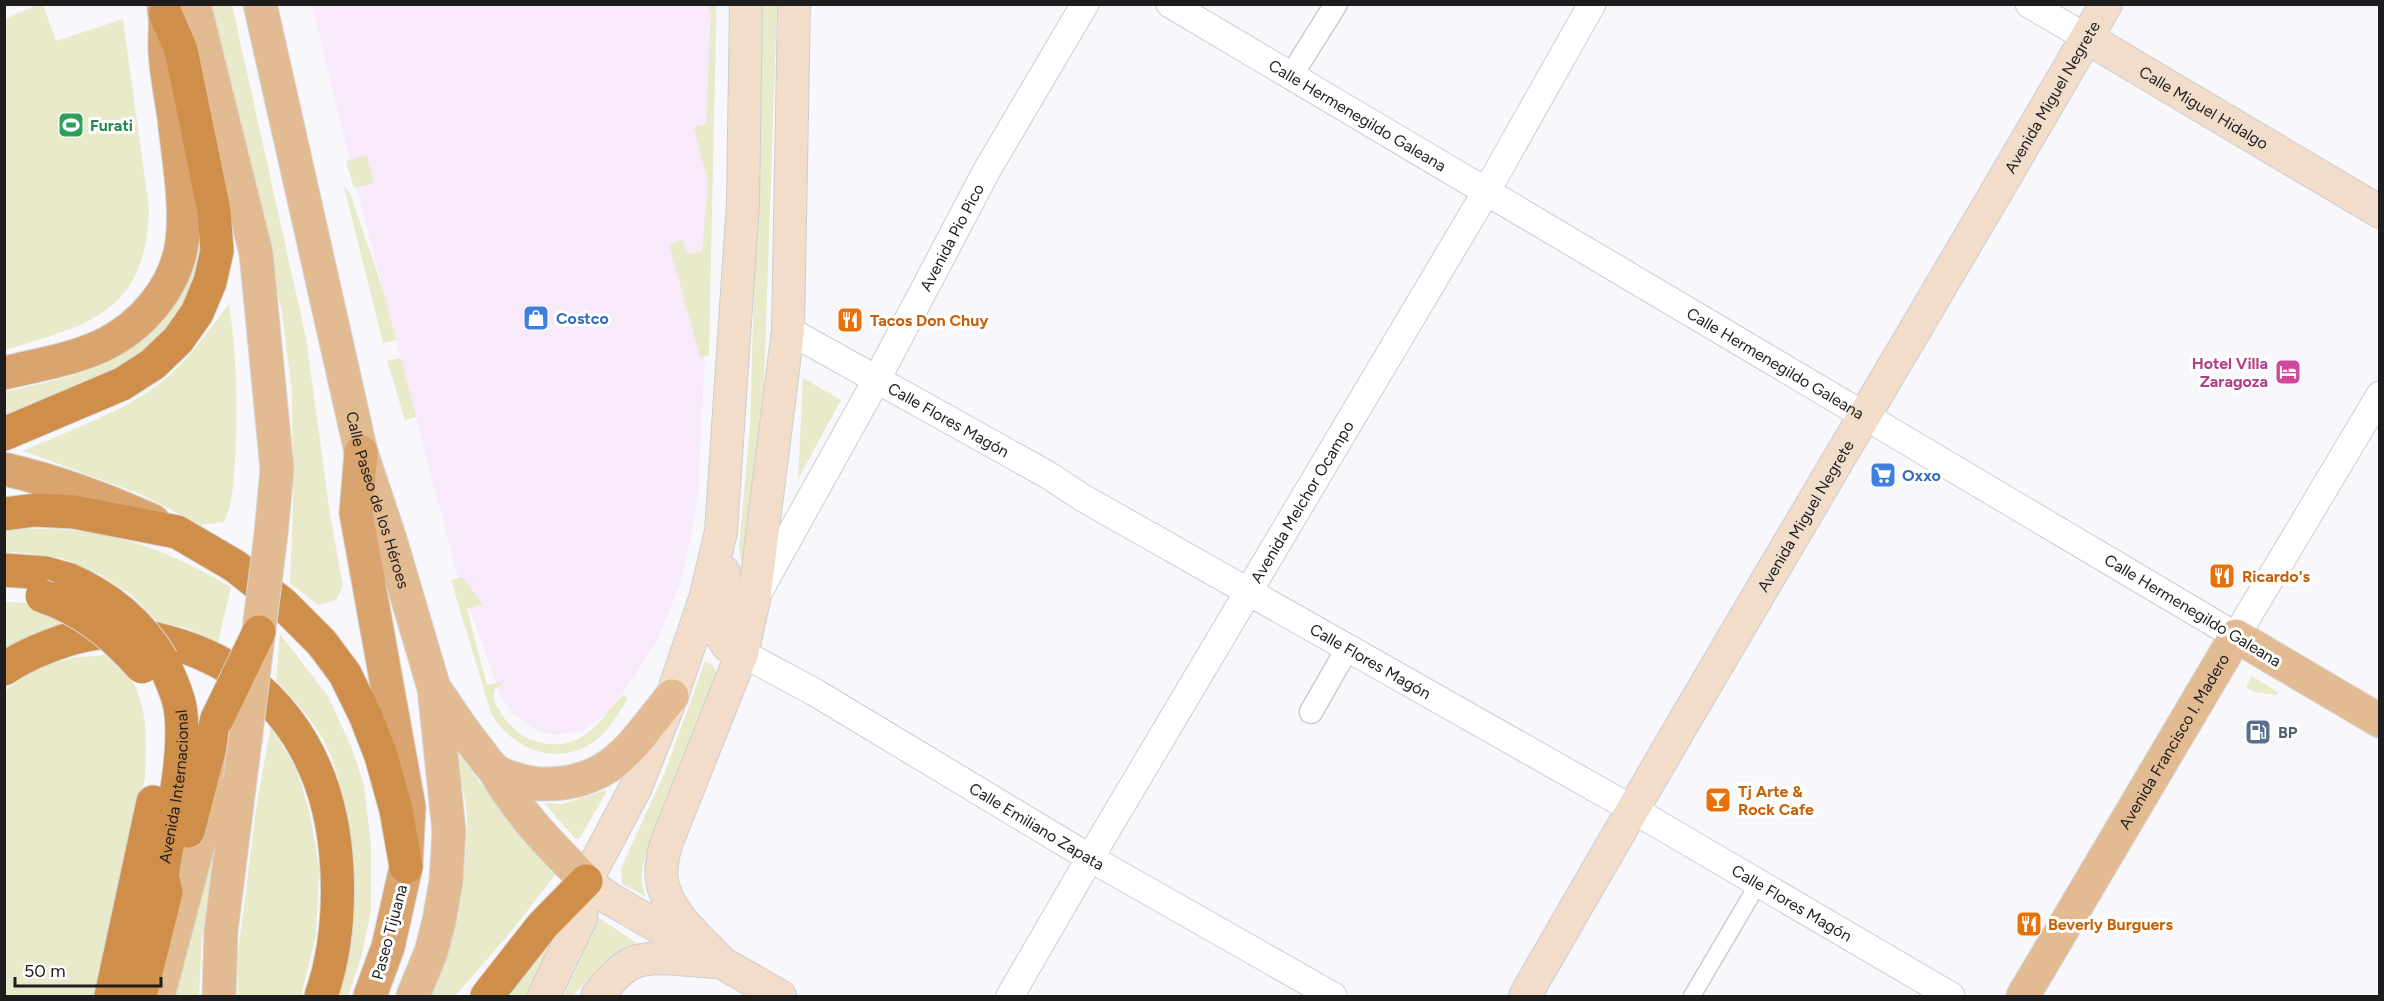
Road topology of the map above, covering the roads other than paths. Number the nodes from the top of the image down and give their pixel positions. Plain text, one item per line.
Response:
1 (260, 4) edge
2 (746, 4) edge
3 (794, 4) edge
4 (1085, 4) edge
5 (1170, 4) edge
6 (1336, 4) edge
7 (1592, 4) edge
8 (2029, 4) edge
9 (2106, 4) edge
10 (174, 8) edge
11 (2087, 38) junction
12 (1291, 76) junction
13 (1486, 192) junction
14 (2379, 212) edge
15 (788, 330) junction
16 (4, 373) edge
17 (877, 379) junction
18 (2379, 395) edge
19 (1866, 416) junction
20 (5, 434) edge
21 (361, 452) junction
22 (4, 469) edge
23 (4, 514) edge
24 (177, 532) junction
25 (721, 532) junction
26 (4, 570) edge
27 (4, 591) edge
28 (1250, 592) junction
29 (754, 600) junction
30 (259, 632) junction
31 (2236, 636) junction
32 (1347, 649) junction
33 (742, 653) junction
34 (152, 664) junction
35 (4, 669) edge
36 (434, 688) junction
37 (672, 696) junction
38 (1311, 712) dead end
39 (2379, 721) edge
40 (246, 738) junction
41 (495, 771) junction
42 (1632, 808) junction
43 (1090, 858) junction
44 (406, 867) junction
45 (586, 881) junction
46 (1758, 884) junction
47 (166, 892) junction
48 (721, 962) junction
49 (111, 996) edge
50 (140, 996) edge
51 (158, 996) edge
52 (219, 996) edge
53 (321, 996) edge
54 (370, 996) edge
55 (413, 996) edge
56 (487, 996) edge
57 (544, 996) edge
58 (597, 996) edge
59 (780, 996) edge
60 (1010, 996) edge
61 (1333, 996) edge
62 (1525, 996) edge
63 (1692, 996) edge
64 (1951, 996) edge
65 (2023, 996) edge

1 - 21 main road, Calle Paseo de los Héroes
2 - 25 main road
3 - 15 main road
4 - 17 street, Avenida Pio Pico
5 - 12 street, Calle Hermenegildo Galeana
6 - 12 street
7 - 13 street, Avenida Melchor Ocampo
8 - 11 street, Calle Miguel Hidalgo
9 - 11 main road, Avenida Miguel Negrete
10 - 16 highway
10 - 20 highway
10 - 30 main road, bridge
11 - 14 main road, Calle Miguel Hidalgo
11 - 19 main road, Avenida Miguel Negrete
12 - 13 street, Calle Hermenegildo Galeana
13 - 19 street, Calle Hermenegildo Galeana
13 - 28 street, Avenida Melchor Ocampo
15 - 17 street, Calle Flores Magón
15 - 29 main road
17 - 28 street, Calle Flores Magón
17 - 29 street, Avenida Pio Pico
18 - 31 street, Avenida Francisco I. Madero
19 - 31 street, Calle Hermenegildo Galeana
19 - 42 main road, Avenida Miguel Negrete
21 - 36 main road, Calle Paseo de los Héroes
21 - 44 highway, Paseo Tijuana
22 - 24 highway
23 - 24 highway
24 - 44 highway
25 - 33 main road
25 - 37 main road
26 - 34 highway, Avenida Internacional, bridge
27 - 34 highway, bridge
28 - 32 street, Calle Flores Magón
28 - 43 street, Avenida Melchor Ocampo
29 - 33 main road
30 - 40 main road, bridge
30 - 47 highway, bridge
31 - 39 main road, Calle Hermenegildo Galeana
31 - 65 main road, Avenida Francisco I. Madero
32 - 38 street
32 - 42 street, Calle Flores Magón
33 - 43 street, Calle Emiliano Zapata
33 - 48 main road
34 - 47 highway, Avenida Internacional
34 - 49 highway
35 - 53 highway
36 - 41 main road
36 - 55 main road, Calle Paseo de los Héroes
37 - 41 main road
37 - 45 main road
40 - 51 main road
40 - 52 main road, bridge
41 - 45 main road
42 - 46 street, Calle Flores Magón
42 - 62 main road, Avenida Miguel Negrete
43 - 60 street, Avenida Melchor Ocampo
43 - 61 street, Calle Emiliano Zapata
44 - 54 highway, Paseo Tijuana
45 - 48 main road
45 - 56 highway
45 - 57 main road
46 - 63 street
46 - 64 street, Calle Flores Magón
47 - 50 highway, Avenida Internacional
48 - 58 main road
48 - 59 main road

